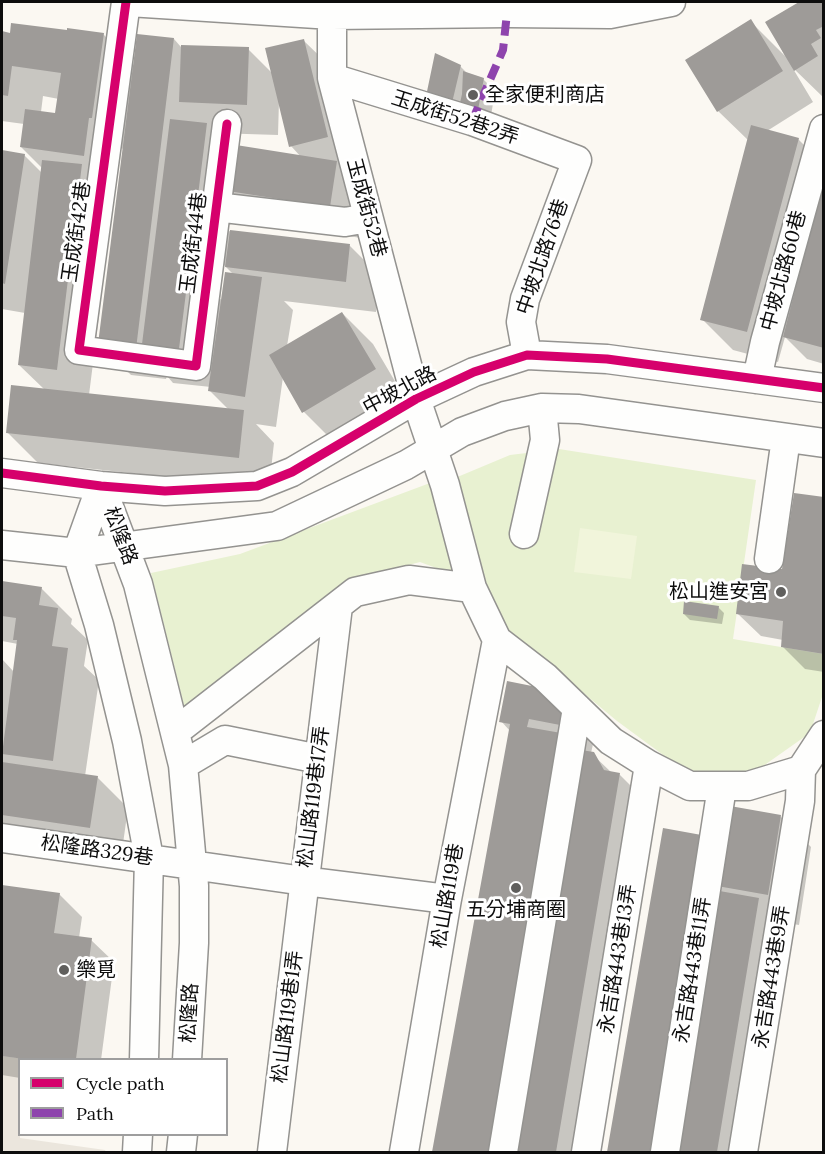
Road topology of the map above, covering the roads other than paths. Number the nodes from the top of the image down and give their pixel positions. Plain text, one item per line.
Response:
1 (127, 2) edge
2 (671, 2) edge
3 (332, 15) junction
4 (333, 78) junction
5 (227, 124) dead end
6 (824, 129) edge
7 (577, 160) joint
8 (216, 207) junction
9 (368, 218) junction
10 (527, 355) junction
11 (196, 366) joint
12 (757, 379) junction
13 (824, 388) edge
14 (416, 399) junction
15 (542, 408) junction
16 (786, 438) junction
17 (824, 443) edge
18 (434, 449) junction
19 (2, 473) edge
20 (101, 486) junction
21 (524, 534) dead end
22 (2, 545) edge
23 (126, 548) junction
24 (77, 553) junction
25 (769, 558) dead end
26 (472, 588) junction
27 (338, 606) junction
28 (497, 640) junction
29 (577, 708) junction
30 (175, 732) junction
31 (824, 735) edge
32 (319, 759) junction
33 (183, 765) junction
34 (649, 765) junction
35 (801, 770) junction
36 (722, 787) junction
37 (2, 838) edge
38 (149, 858) junction
39 (193, 865) junction
40 (304, 881) junction
41 (447, 899) junction
42 (144, 1058) edge
43 (187, 1058) edge
44 (138, 1136) edge
45 (183, 1136) edge
46 (137, 1152) edge
47 (182, 1152) edge
48 (272, 1152) edge
49 (405, 1152) edge
50 (503, 1152) edge
51 (586, 1152) edge
52 (665, 1152) edge
53 (743, 1152) edge

1 - 3 street
1 - 11 street, 玉成街42巷
2 - 3 street
3 - 4 street, 玉成街52巷
4 - 7 street, 玉成街52巷2弄
4 - 9 street, 玉成街52巷
5 - 8 street, 玉成街44巷
6 - 12 street, 中坡北路60巷
7 - 10 street, 中坡北路76巷
8 - 9 street
8 - 11 street, 玉成街44巷
9 - 14 street, 玉成街52巷
10 - 12 street, 中坡北路
10 - 14 street, 中坡北路
12 - 13 street, 中坡北路
14 - 18 street, 玉成街52巷
14 - 20 street, 中坡北路
15 - 16 street
15 - 18 street
15 - 21 street
16 - 17 street
16 - 25 street
18 - 23 street
18 - 26 street, 玉成街52巷
19 - 20 street, 中坡北路
20 - 23 street, 松隆路
20 - 24 street, 松隆路
22 - 24 street
23 - 24 street
23 - 30 street, 松隆路
24 - 38 street
26 - 27 street
26 - 28 street, 玉成街52巷
27 - 30 street
27 - 32 street, 松山路119巷17弄
28 - 29 street
28 - 41 street, 松山路119巷
29 - 34 street
29 - 50 street
30 - 33 street, 松隆路
31 - 35 street
32 - 33 street
32 - 40 street, 松山路119巷17弄
33 - 39 street, 松隆路
34 - 36 street
34 - 51 street, 永吉路443巷13弄
35 - 36 street
35 - 53 street, 永吉路443巷9弄
36 - 52 street, 永吉路443巷11弄
37 - 38 street, 松隆路329巷
38 - 39 street, 松隆路329巷
38 - 42 street
39 - 40 street, 松隆路329巷
39 - 43 street, 松隆路
40 - 41 street, 松山路119巷17弄
40 - 48 street, 松山路119巷1弄
41 - 49 street, 松山路119巷
44 - 46 street
45 - 47 street

